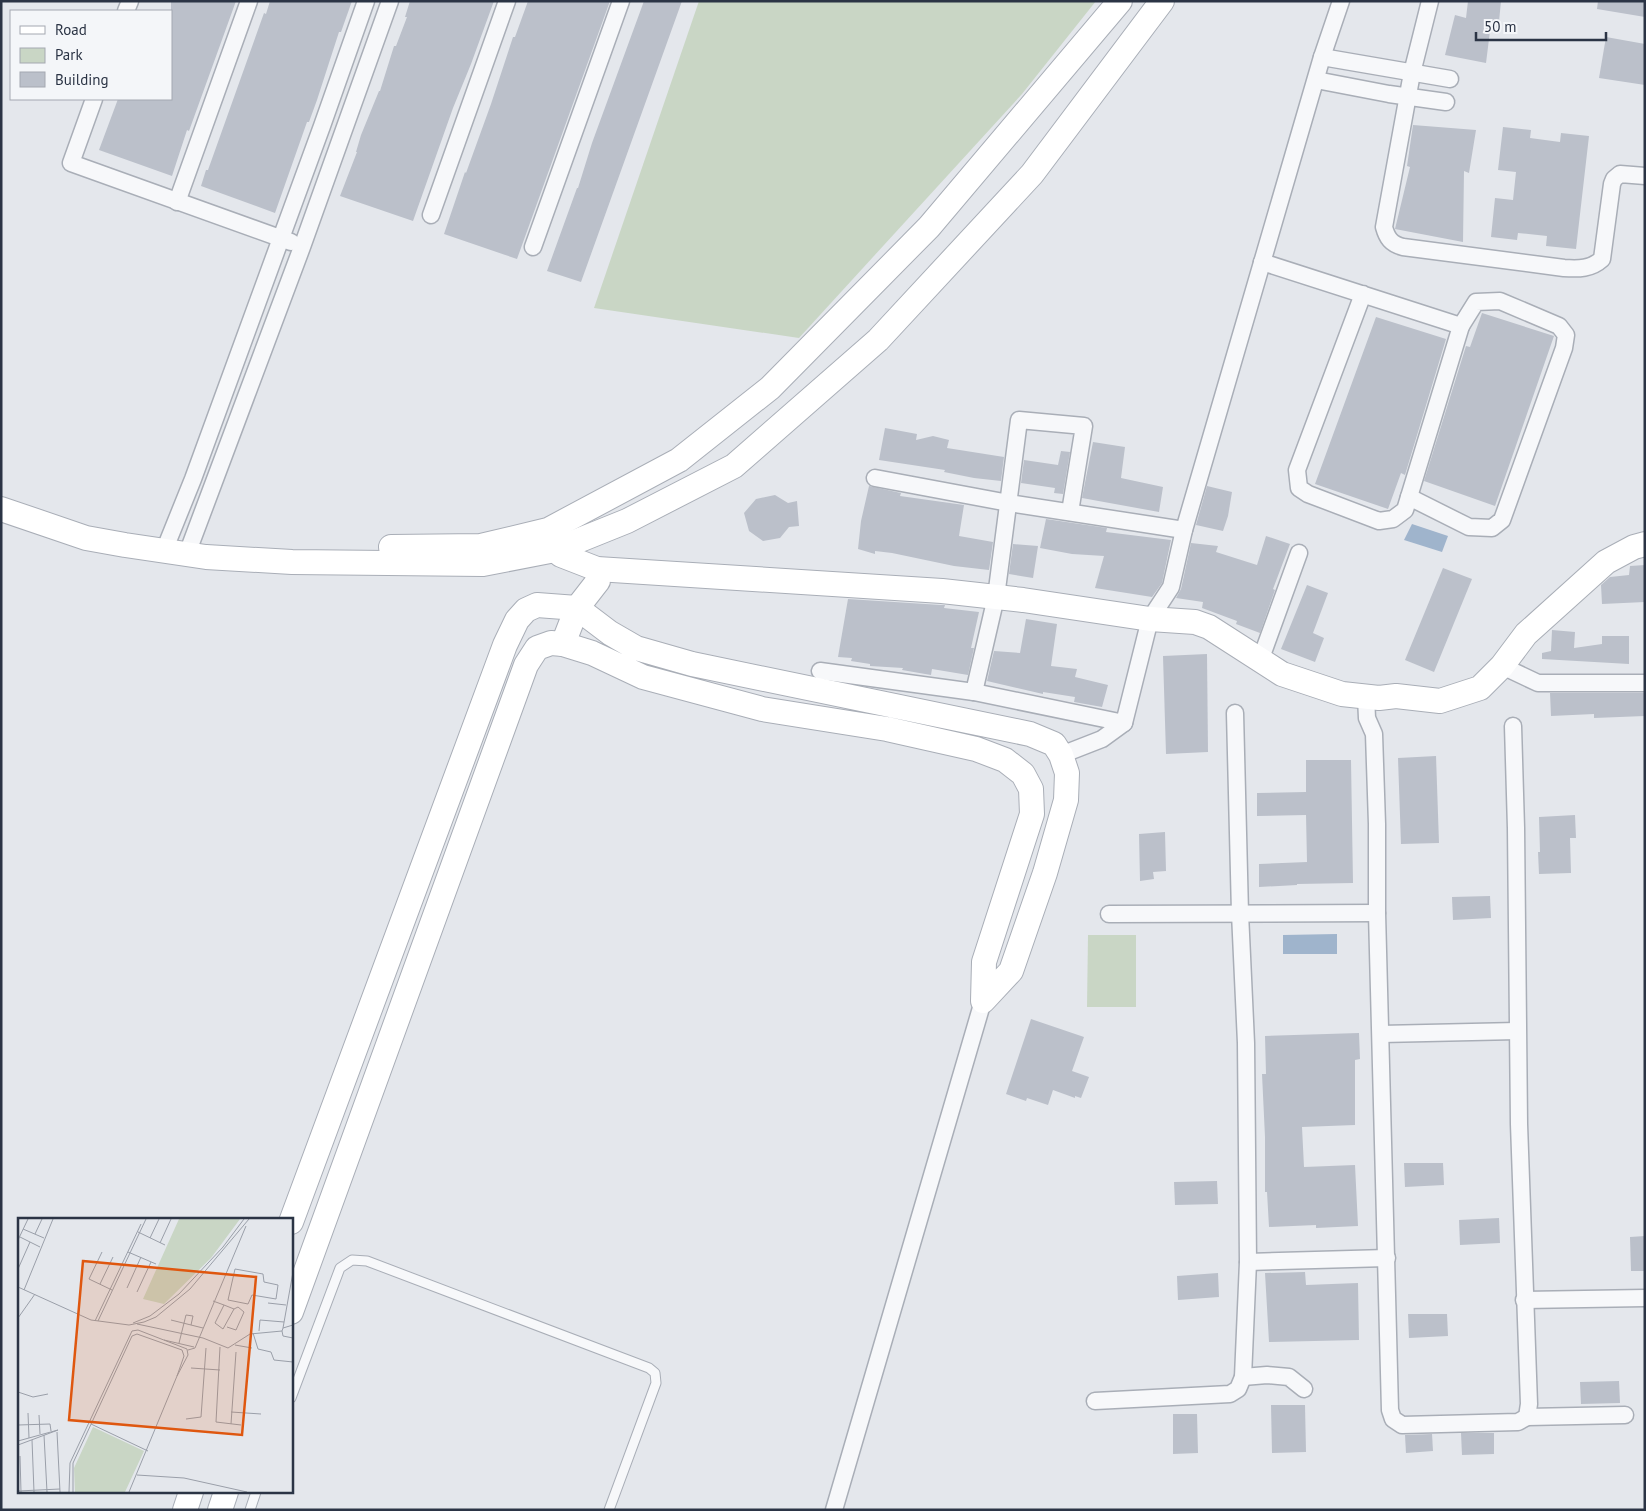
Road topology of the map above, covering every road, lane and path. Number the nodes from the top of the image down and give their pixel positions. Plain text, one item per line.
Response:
1 (249, 1) edge
2 (366, 1) edge
3 (390, 1) edge
4 (507, 1) edge
5 (621, 1) edge
6 (1120, 1) edge
7 (1162, 1) edge
8 (1341, 1) edge
9 (1430, 1) edge
10 (1322, 56) junction
11 (1412, 73) junction
12 (1450, 79) dead end
13 (1316, 80) junction
14 (1409, 97) junction
15 (94, 100) edge
16 (1446, 102) dead end
17 (1645, 176) edge
18 (177, 202) junction
19 (431, 215) dead end
20 (280, 238) junction
21 (302, 247) junction
22 (533, 247) dead end
23 (1262, 262) junction
24 (1363, 294) junction
25 (1461, 326) junction
26 (875, 478) dead end
27 (1, 495) edge
28 (1409, 497) junction
29 (1008, 503) junction
30 (1, 508) edge
31 (1070, 512) junction
32 (1184, 530) junction
33 (551, 540) junction
34 (1645, 544) edge
35 (178, 546) junction
36 (1299, 553) dead end
37 (597, 569) junction
38 (996, 597) junction
39 (577, 608) junction
40 (1150, 620) junction
41 (563, 644) junction
42 (1260, 661) junction
43 (1502, 666) junction
44 (820, 671) dead end
45 (1645, 683) edge
46 (974, 692) junction
47 (1373, 698) junction
48 (1235, 713) dead end
49 (1124, 723) junction
50 (1513, 726) dead end
51 (1061, 754) junction
52 (1377, 913) junction
53 (1109, 914) dead end
54 (1240, 914) junction
55 (983, 1001) junction
56 (1517, 1031) junction
57 (1380, 1034) junction
58 (292, 1219) edge
59 (1387, 1258) junction
60 (1248, 1262) junction
61 (1645, 1298) edge
62 (1524, 1300) junction
63 (292, 1309) edge
64 (1243, 1377) junction
65 (1304, 1389) dead end
66 (292, 1395) edge
67 (1096, 1401) dead end
68 (1625, 1415) dead end
69 (1527, 1417) junction
70 (191, 1494) edge
71 (225, 1494) edge
72 (255, 1494) edge
73 (185, 1510) edge
74 (220, 1510) edge
75 (250, 1510) edge
76 (609, 1510) edge
77 (834, 1510) edge

1 - 18 street
2 - 20 street
3 - 21 street
4 - 19 street
5 - 22 street
6 - 33 street
7 - 33 street
8 - 10 street
9 - 11 street
10 - 11 street
10 - 13 street
11 - 12 street
11 - 14 street
13 - 14 street
13 - 23 street
14 - 16 street
14 - 17 street
15 - 18 street
18 - 20 street
20 - 21 street
20 - 35 street
21 - 35 street
23 - 24 street
23 - 32 street
24 - 25 street
24 - 28 street
25 - 28 street
25 - 28 street
26 - 29 street
27 - 35 street
29 - 31 street
29 - 31 street
29 - 38 street
30 - 35 street
31 - 32 street
32 - 40 street
33 - 35 street
33 - 37 street
34 - 43 street
36 - 42 street
37 - 38 street
37 - 39 street
38 - 40 street
38 - 46 street
39 - 41 street
39 - 51 street
39 - 58 street
40 - 42 street
40 - 49 street
41 - 55 street
41 - 63 street
42 - 47 street
43 - 45 street
43 - 47 street
44 - 46 street
46 - 49 street
47 - 52 street
48 - 54 street
49 - 51 street
50 - 56 street
51 - 55 street
52 - 54 street
52 - 57 street
53 - 54 street
54 - 60 street
55 - 77 street
56 - 57 street
56 - 62 street
57 - 59 street
59 - 60 street
59 - 69 street
60 - 64 street
61 - 62 street
62 - 69 street
64 - 65 street
64 - 67 street
66 - 76 lane
68 - 69 street
70 - 73 street
71 - 74 street
72 - 75 lane

